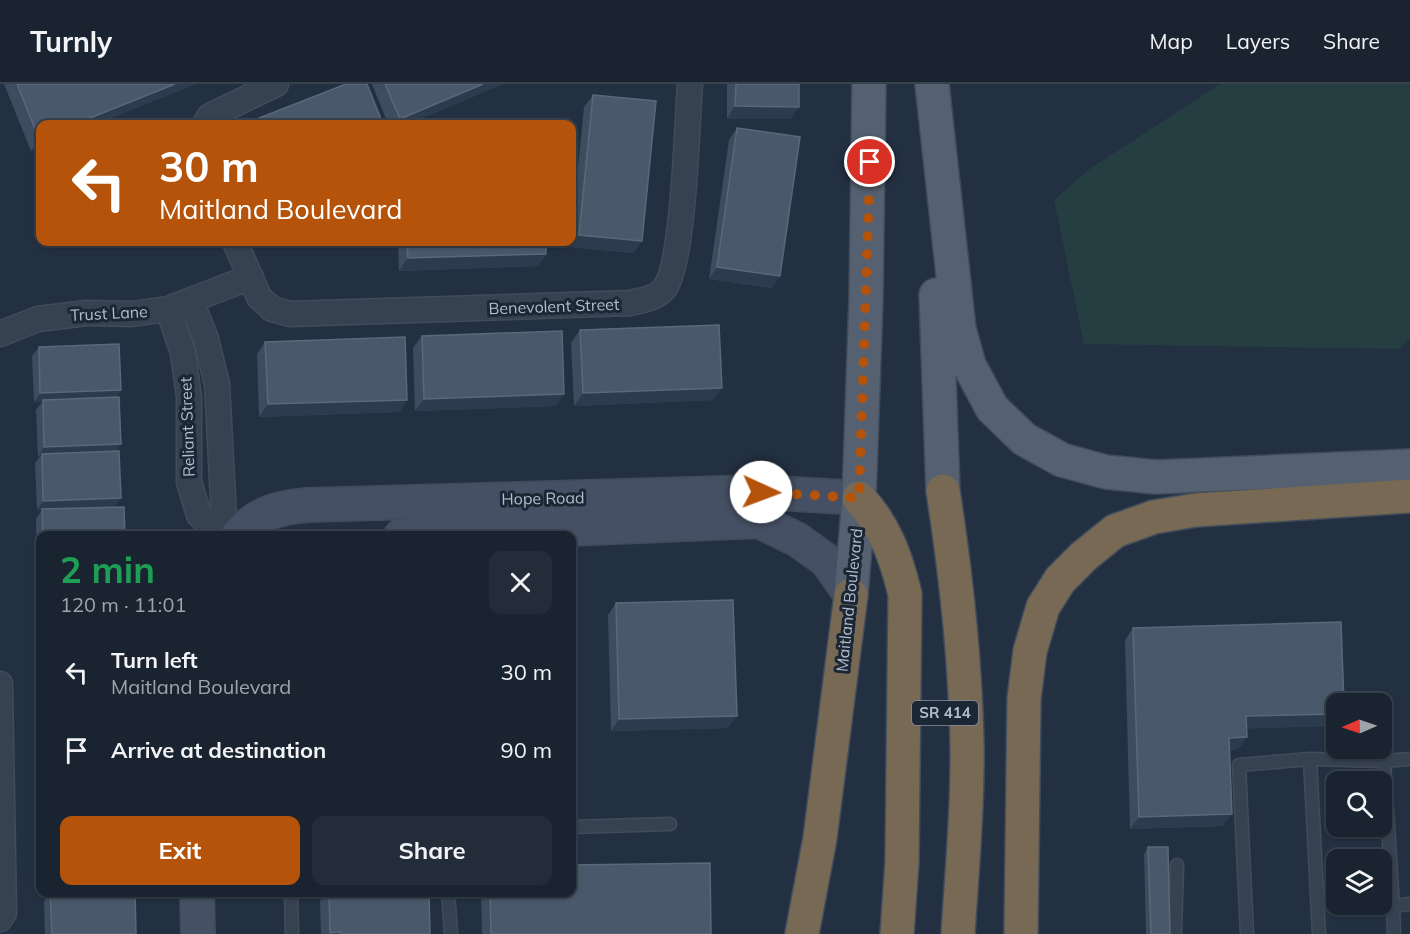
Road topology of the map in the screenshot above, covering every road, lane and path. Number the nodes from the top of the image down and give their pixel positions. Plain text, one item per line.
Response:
1 (276, 84) edge
2 (690, 84) edge
3 (869, 84) edge
4 (930, 84) edge
5 (208, 120) edge
6 (237, 246) edge
7 (251, 277) junction
8 (179, 305) junction
9 (0, 334) edge
10 (1410, 466) edge
11 (943, 491) junction
12 (1410, 496) edge
13 (859, 498) junction
14 (217, 531) edge
15 (223, 531) edge
16 (241, 531) edge
17 (520, 531) edge
18 (851, 595) junction
19 (0, 684) edge
20 (1310, 759) junction
21 (1410, 759) edge
22 (1384, 761) junction
23 (670, 824) dead end
24 (576, 827) edge
25 (1177, 865) dead end
26 (197, 897) edge
27 (291, 897) edge
28 (448, 897) edge
29 (1410, 904) edge
30 (1394, 906) junction
31 (0, 919) edge
32 (198, 934) edge
33 (292, 934) edge
34 (451, 934) edge
35 (802, 934) edge
36 (897, 934) edge
37 (940, 934) edge
38 (958, 934) edge
39 (1021, 934) edge
40 (1175, 934) edge
41 (1246, 934) edge
42 (1319, 934) edge
43 (1394, 934) edge

1 - 5 street
2 - 7 street, Benevolent Street
3 - 13 main road, Maitland Boulevard
4 - 10 main road
4 - 11 main road, SR 414
6 - 7 street
7 - 8 street, Trust Lane
8 - 9 street, Trust Lane
8 - 14 street, Reliant Street
8 - 15 street, Reliant Street
11 - 37 highway, SR 414
11 - 38 highway
12 - 39 highway
13 - 16 main road, Hope Road
13 - 18 main road, Maitland Boulevard
13 - 36 highway
17 - 18 main road, Hope Road
18 - 35 highway, Maitland Boulevard
19 - 31 street
20 - 22 lane
20 - 41 lane
20 - 42 lane
21 - 22 lane
22 - 30 lane
23 - 24 lane
25 - 40 lane
26 - 32 main road
27 - 33 lane
28 - 34 lane
29 - 30 lane
30 - 43 lane

